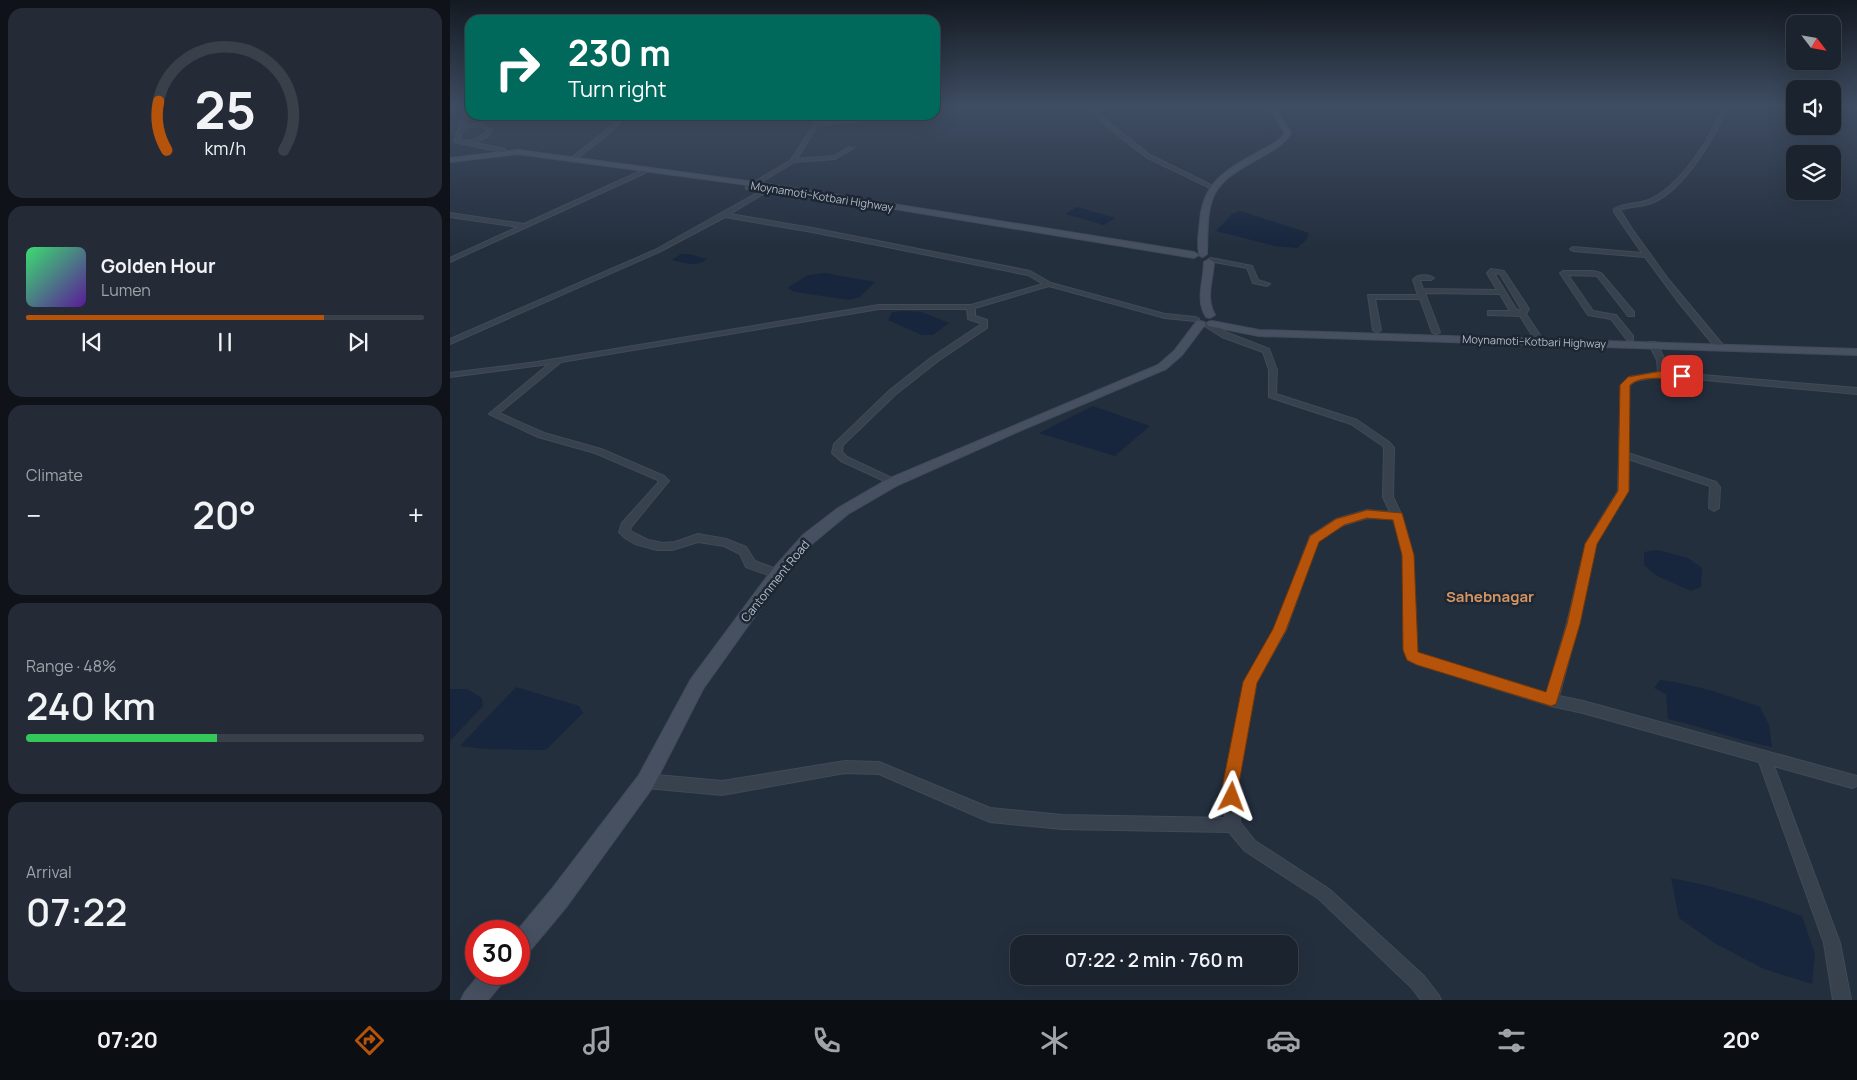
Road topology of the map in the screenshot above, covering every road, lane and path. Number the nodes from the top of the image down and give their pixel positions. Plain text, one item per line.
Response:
1 (513, 153) edge
2 (523, 153) edge
3 (581, 153) edge
4 (799, 153) edge
5 (843, 153) edge
6 (1144, 153) edge
7 (1264, 153) edge
8 (1700, 153) edge
9 (502, 154) junction
10 (572, 160) junction
11 (450, 161) edge
12 (793, 161) junction
13 (643, 172) junction
14 (752, 186) junction
15 (1212, 187) junction
16 (766, 190) junction
17 (905, 211) junction
18 (450, 214) edge
19 (724, 215) junction
20 (526, 226) junction
21 (1573, 249) dead end
22 (1645, 255) junction
23 (1201, 259) junction
24 (450, 260) edge
25 (1430, 278) dead end
26 (1049, 284) junction
27 (1267, 284) dead end
28 (1502, 292) junction
29 (1421, 294) junction
30 (971, 306) junction
31 (1491, 314) dead end
32 (1522, 314) junction
33 (1630, 314) dead end
34 (1206, 320) junction
35 (1377, 330) junction
36 (1436, 332) junction
37 (1538, 338) junction
38 (1630, 338) junction
39 (450, 342) edge
40 (1716, 343) junction
41 (1653, 344) junction
42 (1857, 346) edge
43 (1857, 352) edge
44 (560, 360) junction
45 (1662, 374) junction
46 (450, 375) edge
47 (1857, 392) edge
48 (1625, 455) junction
49 (893, 482) junction
50 (1714, 508) dead end
51 (1398, 516) junction
52 (777, 574) junction
53 (1551, 700) junction
54 (1764, 756) junction
55 (646, 781) junction
56 (1852, 781) dead end
57 (1233, 825) junction
58 (530, 933) edge
59 (486, 985) edge
60 (473, 1000) edge
61 (1432, 1000) edge
62 (1842, 1000) edge

1 - 9 main road, Moynamoti–Kotbari Highway
2 - 10 main road, Moynamoti–Kotbari Highway
3 - 10 street
4 - 12 street
5 - 12 street
6 - 15 street
7 - 15 main road
8 - 22 street
9 - 11 main road, Moynamoti–Kotbari Highway
9 - 13 main road, Moynamoti–Kotbari Highway
10 - 14 main road, Moynamoti–Kotbari Highway
12 - 14 street
13 - 14 main road, Moynamoti–Kotbari Highway
13 - 20 street
14 - 16 main road, Moynamoti–Kotbari Highway
14 - 17 main road, Moynamoti–Kotbari Highway
15 - 23 main road
16 - 17 main road, Moynamoti–Kotbari Highway
16 - 19 street
17 - 23 main road, Moynamoti–Kotbari Highway
18 - 20 street
19 - 26 street
19 - 39 street
20 - 24 street
21 - 22 street
22 - 40 street
23 - 27 street
23 - 34 main road
25 - 29 street
26 - 30 street
26 - 34 street
28 - 29 street
28 - 32 street
28 - 32 street
29 - 35 street
29 - 36 street
30 - 44 street
30 - 49 street
31 - 32 street
32 - 37 street
33 - 38 street
34 - 35 main road, Moynamoti–Kotbari Highway
34 - 37 main road, Moynamoti–Kotbari Highway
34 - 49 main road, Cantonment Road
34 - 51 street
35 - 36 main road, Moynamoti–Kotbari Highway
36 - 37 main road, Moynamoti–Kotbari Highway
37 - 38 main road, Moynamoti–Kotbari Highway
37 - 41 main road, Moynamoti–Kotbari Highway
38 - 40 main road, Moynamoti–Kotbari Highway
40 - 41 main road, Moynamoti–Kotbari Highway
40 - 42 main road, Moynamoti–Kotbari Highway
40 - 43 main road, Moynamoti–Kotbari Highway
41 - 45 street
44 - 46 street
44 - 52 street
45 - 47 street
45 - 48 street
48 - 50 street
48 - 53 street
49 - 52 main road, Cantonment Road
51 - 53 street
51 - 57 street
52 - 55 main road, Cantonment Road
53 - 54 street
54 - 56 street
54 - 62 street
55 - 57 street
55 - 58 main road, Cantonment Road
57 - 61 street
59 - 60 main road

